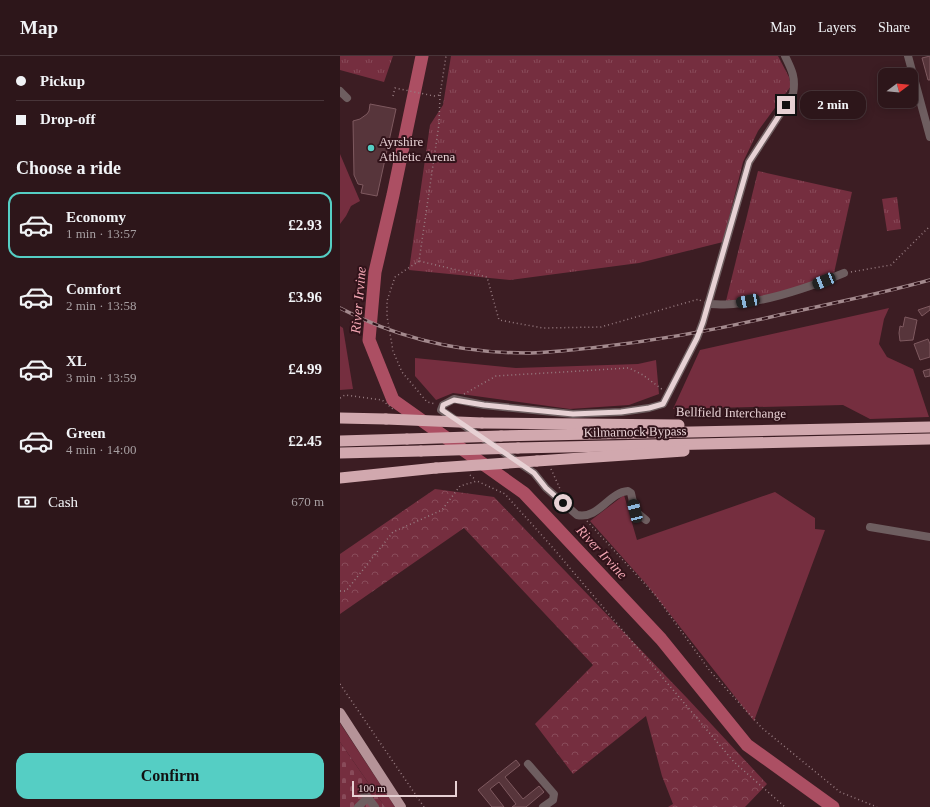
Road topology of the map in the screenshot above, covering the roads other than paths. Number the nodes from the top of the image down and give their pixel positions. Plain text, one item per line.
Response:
1 (785, 56) edge
2 (908, 56) edge
3 (340, 91) edge
4 (347, 98) dead end
5 (930, 136) edge
6 (844, 273) road end
7 (708, 304) junction
8 (340, 418) edge
9 (930, 427) edge
10 (846, 435) junction
11 (930, 439) edge
12 (340, 441) edge
13 (340, 453) edge
14 (340, 478) edge
15 (646, 520) dead end
16 (870, 527) dead end
17 (930, 537) edge
18 (340, 713) edge
19 (528, 764) dead end
20 (358, 807) edge
21 (375, 807) edge
22 (401, 807) edge
23 (543, 807) edge

1 - 7 street
2 - 5 street
3 - 4 street
6 - 7 street
7 - 15 street
8 - 10 highway, Bellfield Interchange, bridge
9 - 10 highway, Kilmarnock Bypass
10 - 11 highway, Kilmarnock Bypass
10 - 12 highway, Kilmarnock Bypass, bridge
10 - 13 highway, Kilmarnock Bypass, bridge
10 - 14 highway, bridge
16 - 17 street
18 - 22 main road
19 - 23 street
20 - 21 street

